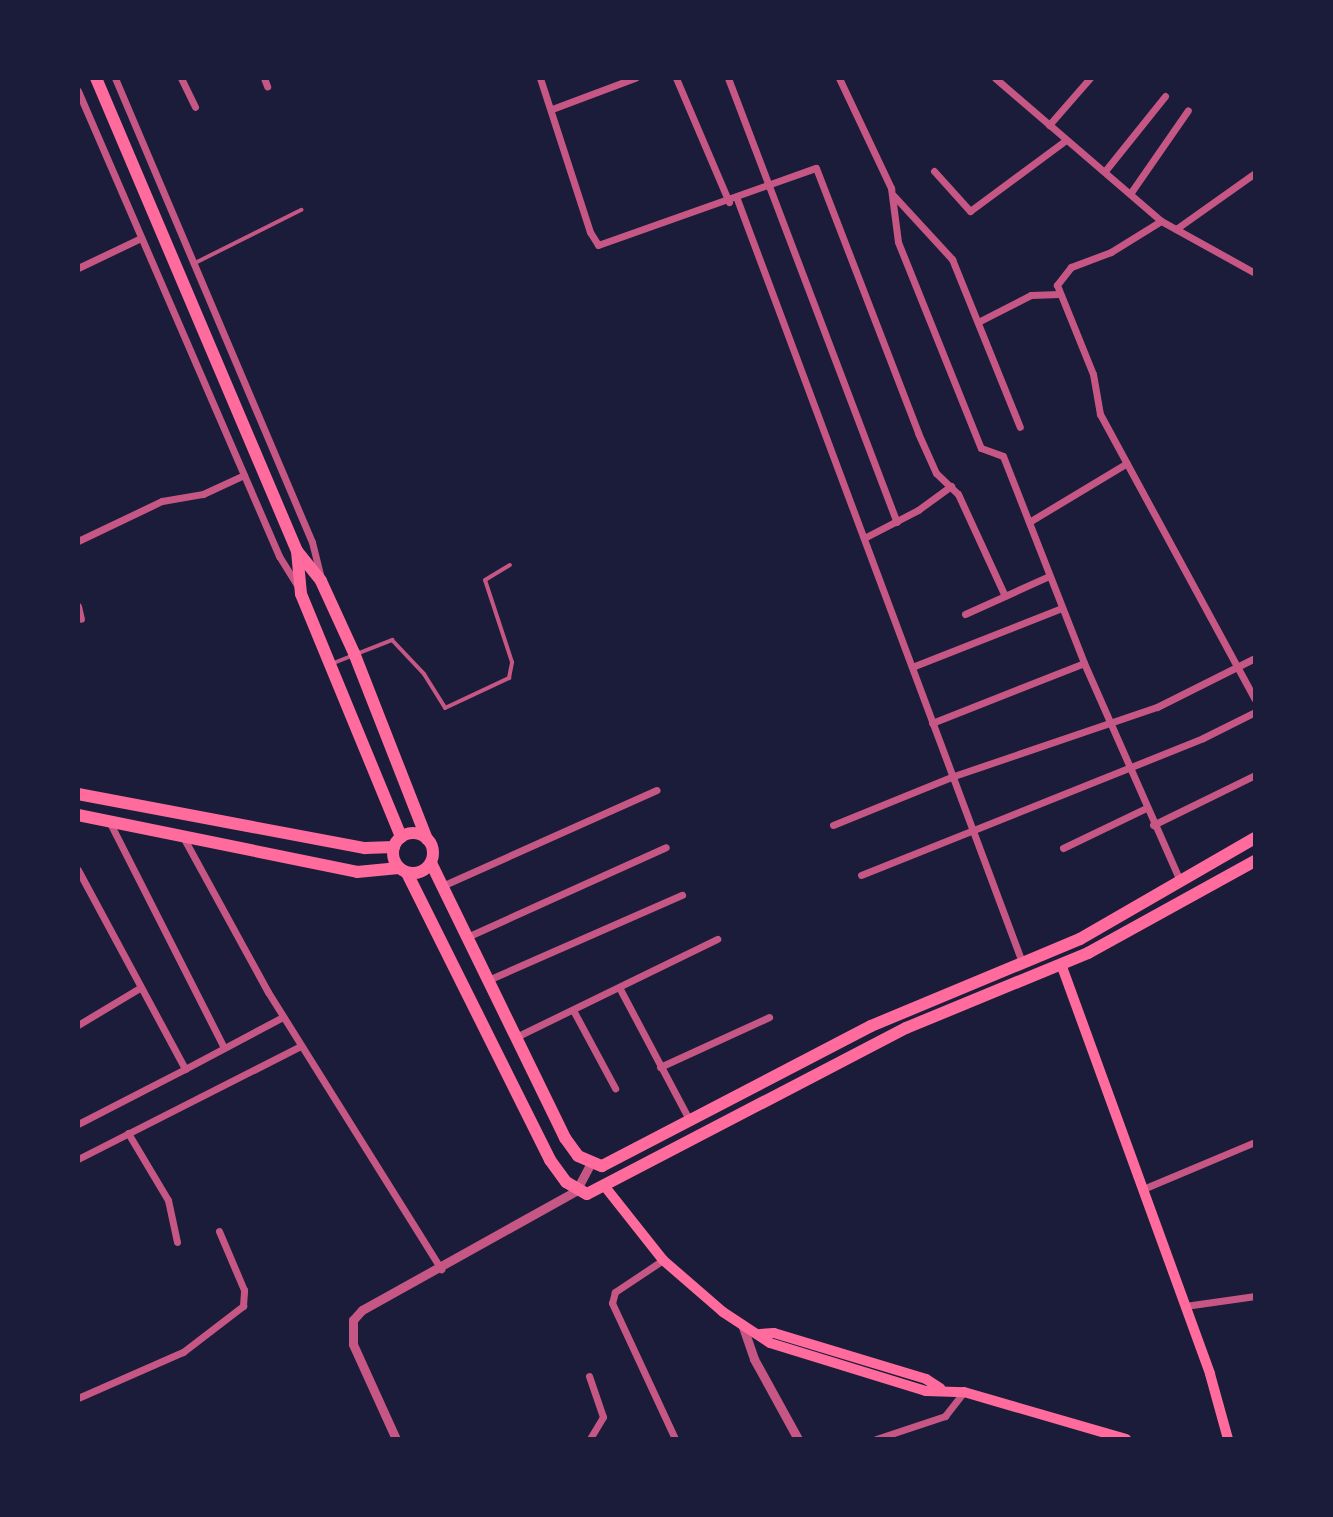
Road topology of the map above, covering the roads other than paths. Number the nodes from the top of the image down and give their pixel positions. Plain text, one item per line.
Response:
1 (96, 78) edge
2 (115, 78) edge
3 (181, 78) edge
4 (540, 78) edge
5 (635, 78) edge
6 (676, 78) edge
7 (728, 78) edge
8 (839, 78) edge
9 (995, 78) edge
10 (1090, 78) edge
11 (78, 91) edge
12 (1165, 96) dead end
13 (195, 107) dead end
14 (552, 109) junction
15 (1188, 110) dead end
16 (1049, 125) junction
17 (1066, 140) junction
18 (934, 171) dead end
19 (1105, 171) junction
20 (1255, 173) edge
21 (770, 186) junction
22 (1132, 191) junction
23 (893, 194) junction
24 (733, 201) junction
25 (301, 210) dead end
26 (1161, 221) junction
27 (1176, 229) junction
28 (141, 238) junction
29 (195, 263) junction
30 (78, 268) edge
31 (1255, 273) edge
32 (1059, 294) junction
33 (978, 322) junction
34 (1020, 427) dead end
35 (1127, 463) junction
36 (244, 475) junction
37 (951, 486) junction
38 (897, 522) junction
39 (1029, 522) junction
40 (866, 537) junction
41 (78, 541) edge
42 (295, 547) junction
43 (510, 565) dead end
44 (1049, 576) junction
45 (321, 581) junction
46 (298, 586) junction
47 (1005, 596) junction
48 (78, 606) edge
49 (1062, 608) junction
50 (965, 614) dead end
51 (81, 619) dead end
52 (354, 653) junction
53 (1255, 658) edge
54 (1084, 663) junction
55 (330, 664) junction
56 (912, 667) junction
57 (1238, 667) junction
58 (1255, 699) edge
59 (1255, 712) edge
60 (1108, 720) junction
61 (932, 723) junction
62 (1128, 767) junction
63 (1255, 775) edge
64 (951, 777) junction
65 (657, 790) dead end
66 (78, 794) edge
67 (1146, 808) junction
68 (78, 815) edge
69 (198, 817) junction
70 (109, 821) junction
71 (833, 825) dead end
72 (1153, 825) junction
73 (971, 830) junction
74 (181, 833) junction
75 (196, 837) junction
76 (1255, 838) edge
77 (427, 839) junction
78 (397, 842) junction
79 (666, 847) dead end
80 (1063, 848) dead end
81 (1255, 861) edge
82 (431, 863) junction
83 (78, 870) edge
84 (403, 870) junction
85 (861, 875) dead end
86 (1180, 881) junction
87 (442, 886) junction
88 (682, 895) dead end
89 (467, 937) junction
90 (717, 939) dead end
91 (1022, 962) junction
92 (1061, 964) junction
93 (488, 980) junction
94 (138, 989) junction
95 (620, 989) junction
96 (573, 1010) junction
97 (283, 1017) junction
98 (769, 1017) dead end
99 (78, 1025) edge
100 (516, 1037) junction
101 (301, 1046) junction
102 (224, 1048) junction
103 (660, 1067) junction
104 (185, 1069) junction
105 (615, 1088) dead end
106 (690, 1121) junction
107 (78, 1124) edge
108 (128, 1133) junction
109 (1255, 1142) edge
110 (78, 1159) edge
111 (596, 1166) junction
112 (606, 1188) junction
113 (1143, 1189) junction
114 (576, 1191) junction
115 (219, 1231) dead end
116 (177, 1242) dead end
117 (663, 1260) junction
118 (441, 1269) junction
119 (1255, 1296) edge
120 (1185, 1306) junction
121 (742, 1324) junction
122 (589, 1376) dead end
123 (964, 1392) junction
124 (78, 1398) edge
125 (396, 1439) edge
126 (590, 1439) edge
127 (675, 1439) edge
128 (798, 1439) edge
129 (876, 1439) edge
130 (1126, 1439) edge
131 (1228, 1439) edge

1 - 42 main road
2 - 29 street
3 - 13 street
4 - 14 street
5 - 14 street
6 - 24 street
7 - 21 street
8 - 23 street
9 - 16 street
10 - 16 street
11 - 28 street
12 - 19 street
14 - 24 street
15 - 22 street
16 - 17 street
17 - 18 street
17 - 19 street
19 - 22 street
20 - 27 street
21 - 24 street
21 - 37 street
21 - 38 street
22 - 26 street
23 - 33 street
23 - 39 street
24 - 40 street
25 - 29 lane
26 - 27 street
26 - 32 street
27 - 31 street
28 - 30 street
28 - 36 street
29 - 45 street
32 - 33 street
32 - 35 street
33 - 34 street
35 - 39 street
35 - 57 street
36 - 41 street
36 - 46 street
37 - 38 street
37 - 47 street
38 - 40 street
39 - 44 street
40 - 56 street
42 - 45 main road
42 - 46 main road
43 - 52 lane
44 - 47 street
44 - 49 street
45 - 52 main road
46 - 55 main road
47 - 50 street
48 - 51 street
49 - 54 street
49 - 56 street
52 - 55 lane
52 - 77 main road
53 - 57 street
54 - 60 street
54 - 61 street
55 - 78 main road
56 - 61 street
57 - 58 street
57 - 60 street
59 - 62 street
60 - 62 street
60 - 64 street
61 - 64 street
62 - 67 street
62 - 73 street
63 - 72 street
64 - 71 street
64 - 73 street
65 - 87 street
66 - 69 main road
67 - 72 street
67 - 80 street
68 - 70 main road
69 - 75 main road
69 - 78 main road
70 - 74 main road
70 - 102 street
72 - 86 street
73 - 85 street
73 - 91 street
74 - 75 main road
74 - 97 street
75 - 84 main road
76 - 86 main road
77 - 78 main road
77 - 82 main road
78 - 84 main road
79 - 89 street
81 - 92 main road
82 - 84 main road
82 - 87 main road
83 - 94 street
84 - 114 main road
86 - 91 main road
87 - 89 main road
88 - 93 street
89 - 93 main road
90 - 95 street
91 - 106 main road
92 - 112 main road
92 - 113 main road
93 - 100 main road
94 - 99 street
94 - 104 street
95 - 96 street
95 - 103 street
96 - 100 street
96 - 105 street
97 - 101 street
97 - 102 street
98 - 103 street
100 - 111 main road
101 - 108 street
101 - 118 street
102 - 104 street
103 - 106 street
104 - 107 street
106 - 111 main road
108 - 110 street
108 - 116 street
109 - 113 street
111 - 112 street
111 - 114 street
112 - 114 main road
112 - 117 main road
113 - 120 main road
114 - 118 street
115 - 124 street
117 - 121 main road
117 - 127 street
118 - 125 street
119 - 120 street
120 - 131 main road
121 - 123 main road
121 - 128 street
122 - 126 street
123 - 129 street
123 - 130 main road

